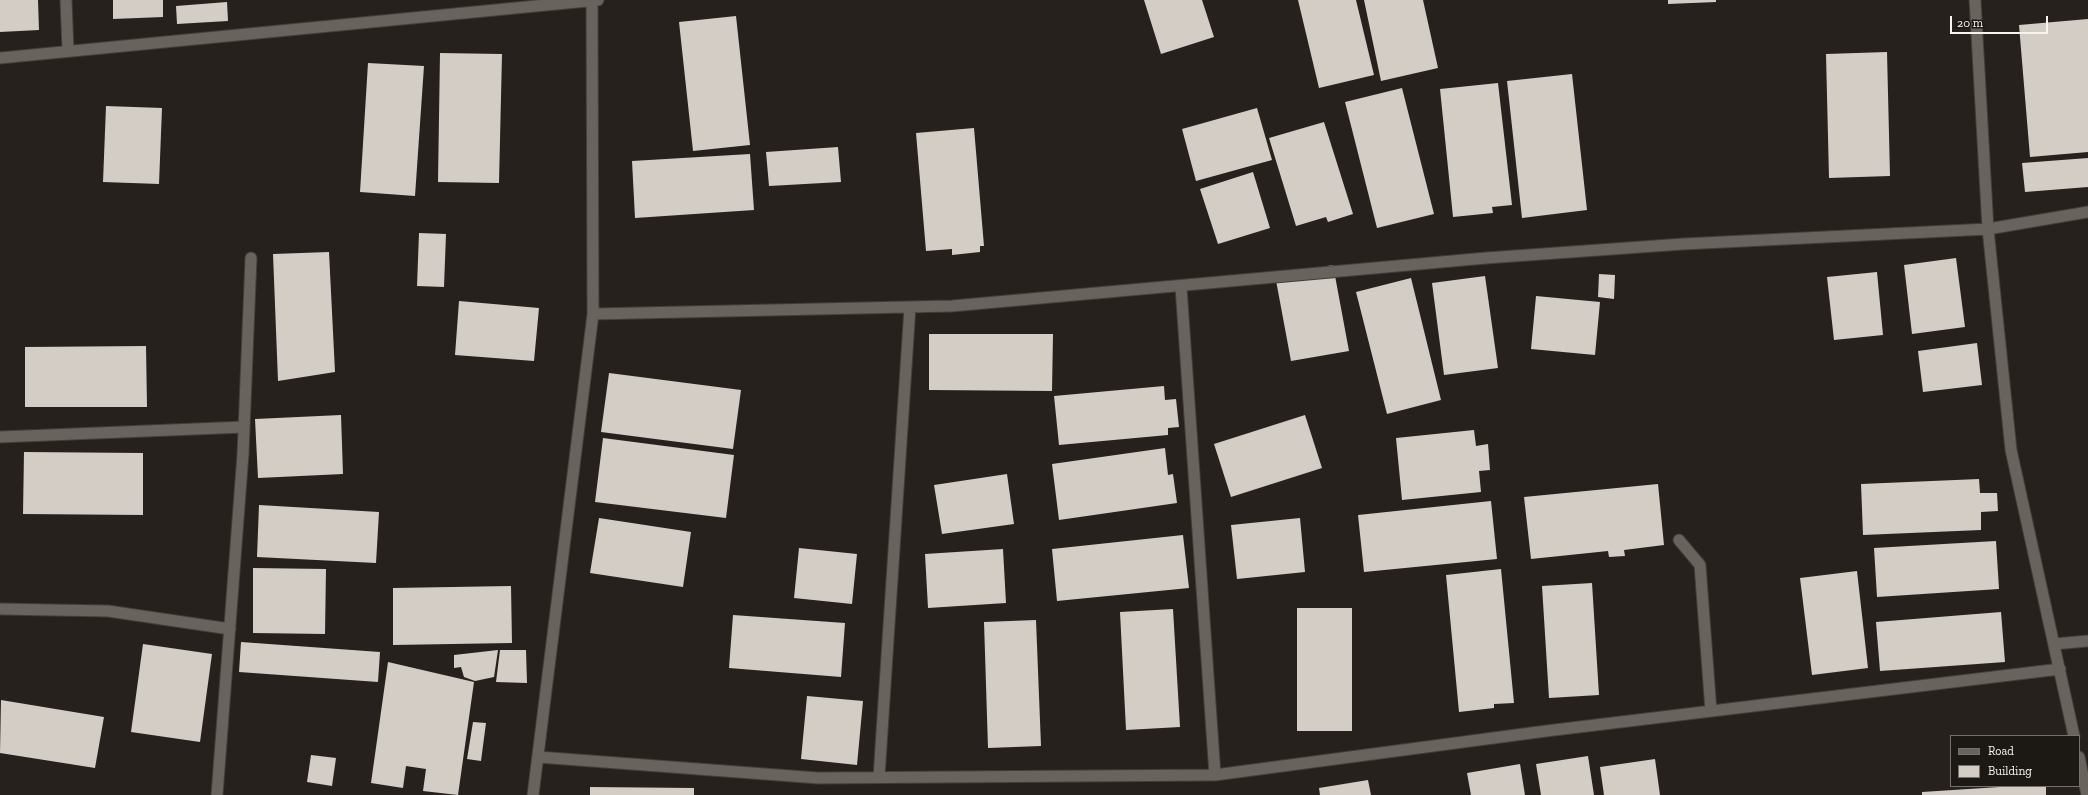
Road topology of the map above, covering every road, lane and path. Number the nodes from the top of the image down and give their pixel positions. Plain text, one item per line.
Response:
1 (66, 0) edge
2 (595, 0) edge
3 (1975, 0) edge
4 (68, 50) junction
5 (0, 58) edge
6 (2088, 212) edge
7 (1988, 228) junction
8 (251, 258) dead end
9 (1181, 287) junction
10 (910, 308) junction
11 (593, 314) junction
12 (244, 427) junction
13 (0, 437) edge
14 (1679, 540) dead end
15 (0, 609) edge
16 (230, 630) junction
17 (2088, 641) edge
18 (2054, 644) junction
19 (2060, 669) junction
20 (1711, 710) junction
21 (2074, 735) edge
22 (538, 758) junction
23 (2080, 761) edge
24 (1216, 775) junction
25 (879, 777) junction
26 (217, 795) edge
27 (533, 795) edge
28 (2088, 795) edge

1 - 4 street
2 - 4 street
2 - 11 street
3 - 7 street
4 - 5 street
6 - 7 street
7 - 9 street
7 - 18 street
8 - 12 street
9 - 10 street
9 - 24 street
10 - 11 street
10 - 25 street
11 - 22 street
12 - 13 street
12 - 16 street
14 - 20 street
15 - 16 street
16 - 26 street
17 - 18 street
18 - 19 street
19 - 20 street
19 - 21 street
20 - 24 street
22 - 25 street
22 - 27 street
23 - 28 street
24 - 25 street

